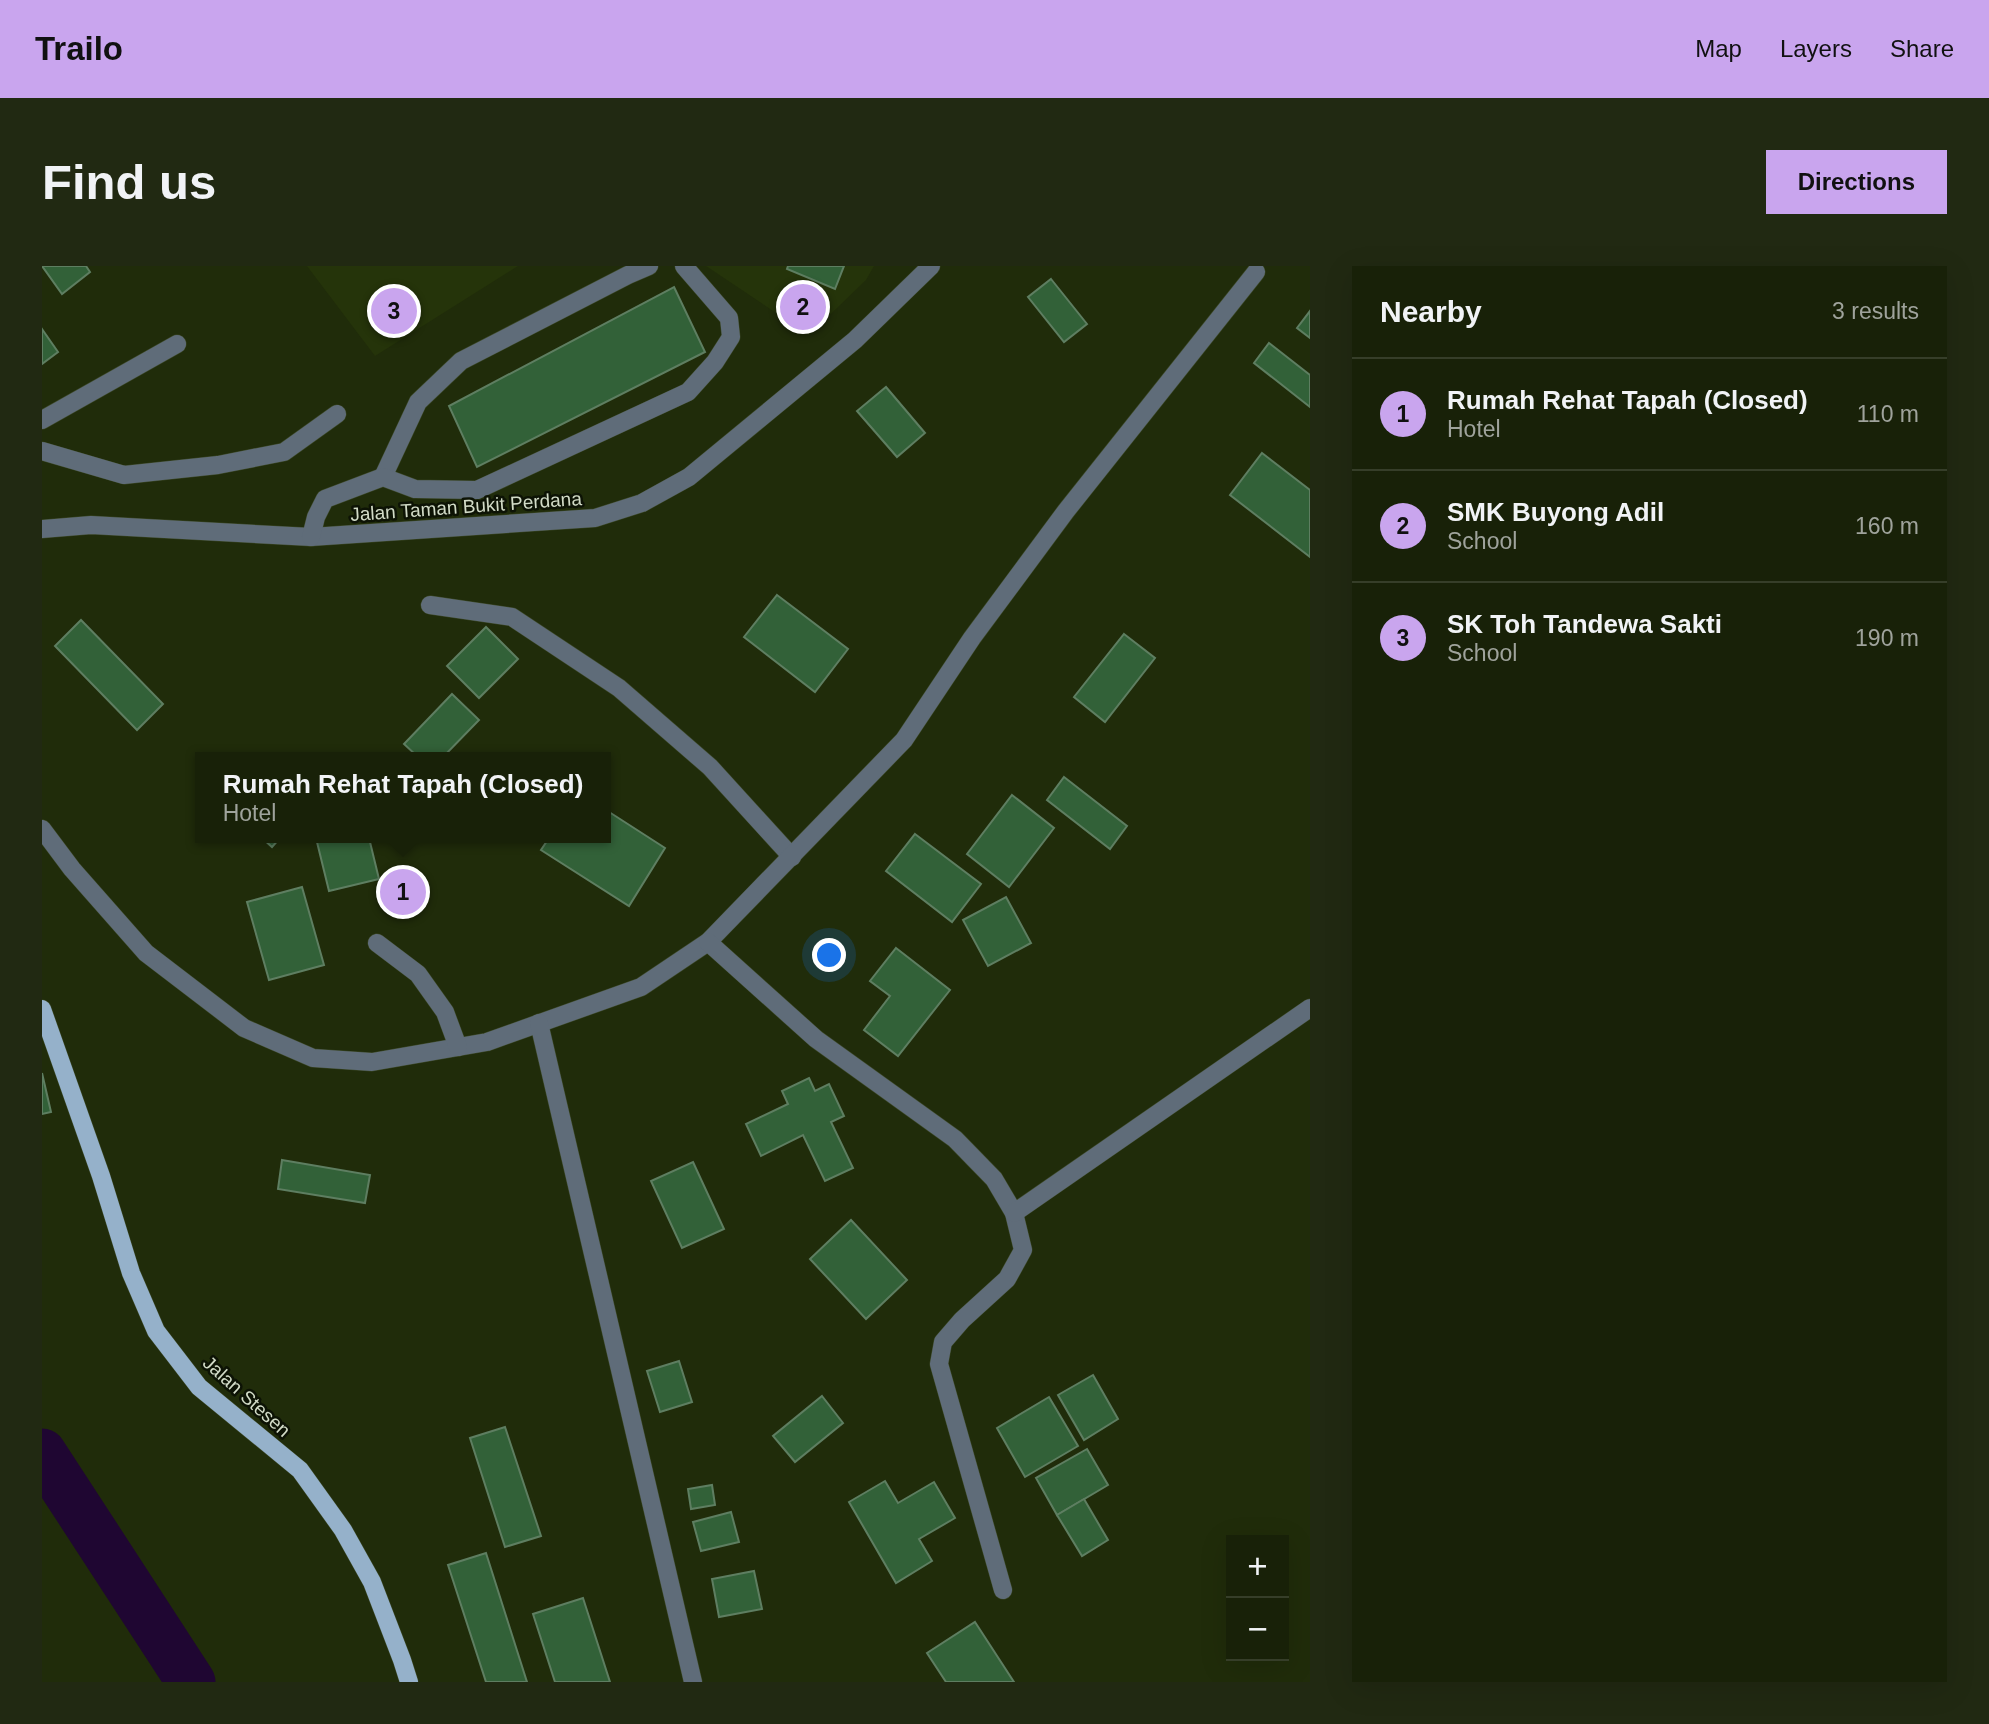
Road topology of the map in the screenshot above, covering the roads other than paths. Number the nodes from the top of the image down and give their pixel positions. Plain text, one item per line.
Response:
1 (649, 266) edge
2 (684, 266) edge
3 (931, 266) edge
4 (628, 270) edge
5 (1256, 271) dead end
6 (177, 344) dead end
7 (337, 414) dead end
8 (42, 420) edge
9 (42, 451) edge
10 (383, 477) junction
11 (42, 529) edge
12 (310, 537) junction
13 (430, 605) dead end
14 (42, 829) edge
15 (792, 857) junction
16 (708, 942) junction
17 (377, 943) dead end
18 (1310, 1008) edge
19 (42, 1009) edge
20 (539, 1023) junction
21 (458, 1047) junction
22 (1014, 1213) junction
23 (1003, 1590) dead end
24 (408, 1682) edge
25 (693, 1682) edge

1 - 4 street
2 - 10 street
3 - 12 street, Jalan Taman Bukit Perdana
4 - 10 street
5 - 15 street
6 - 8 street
7 - 9 street
10 - 12 street
11 - 12 street, Jalan Taman Bukit Perdana
13 - 15 street
14 - 21 street
15 - 16 street
16 - 20 street
16 - 22 street
17 - 21 street
18 - 22 street
19 - 24 main road, Jalan Stesen
20 - 21 street
20 - 25 street
22 - 23 street

